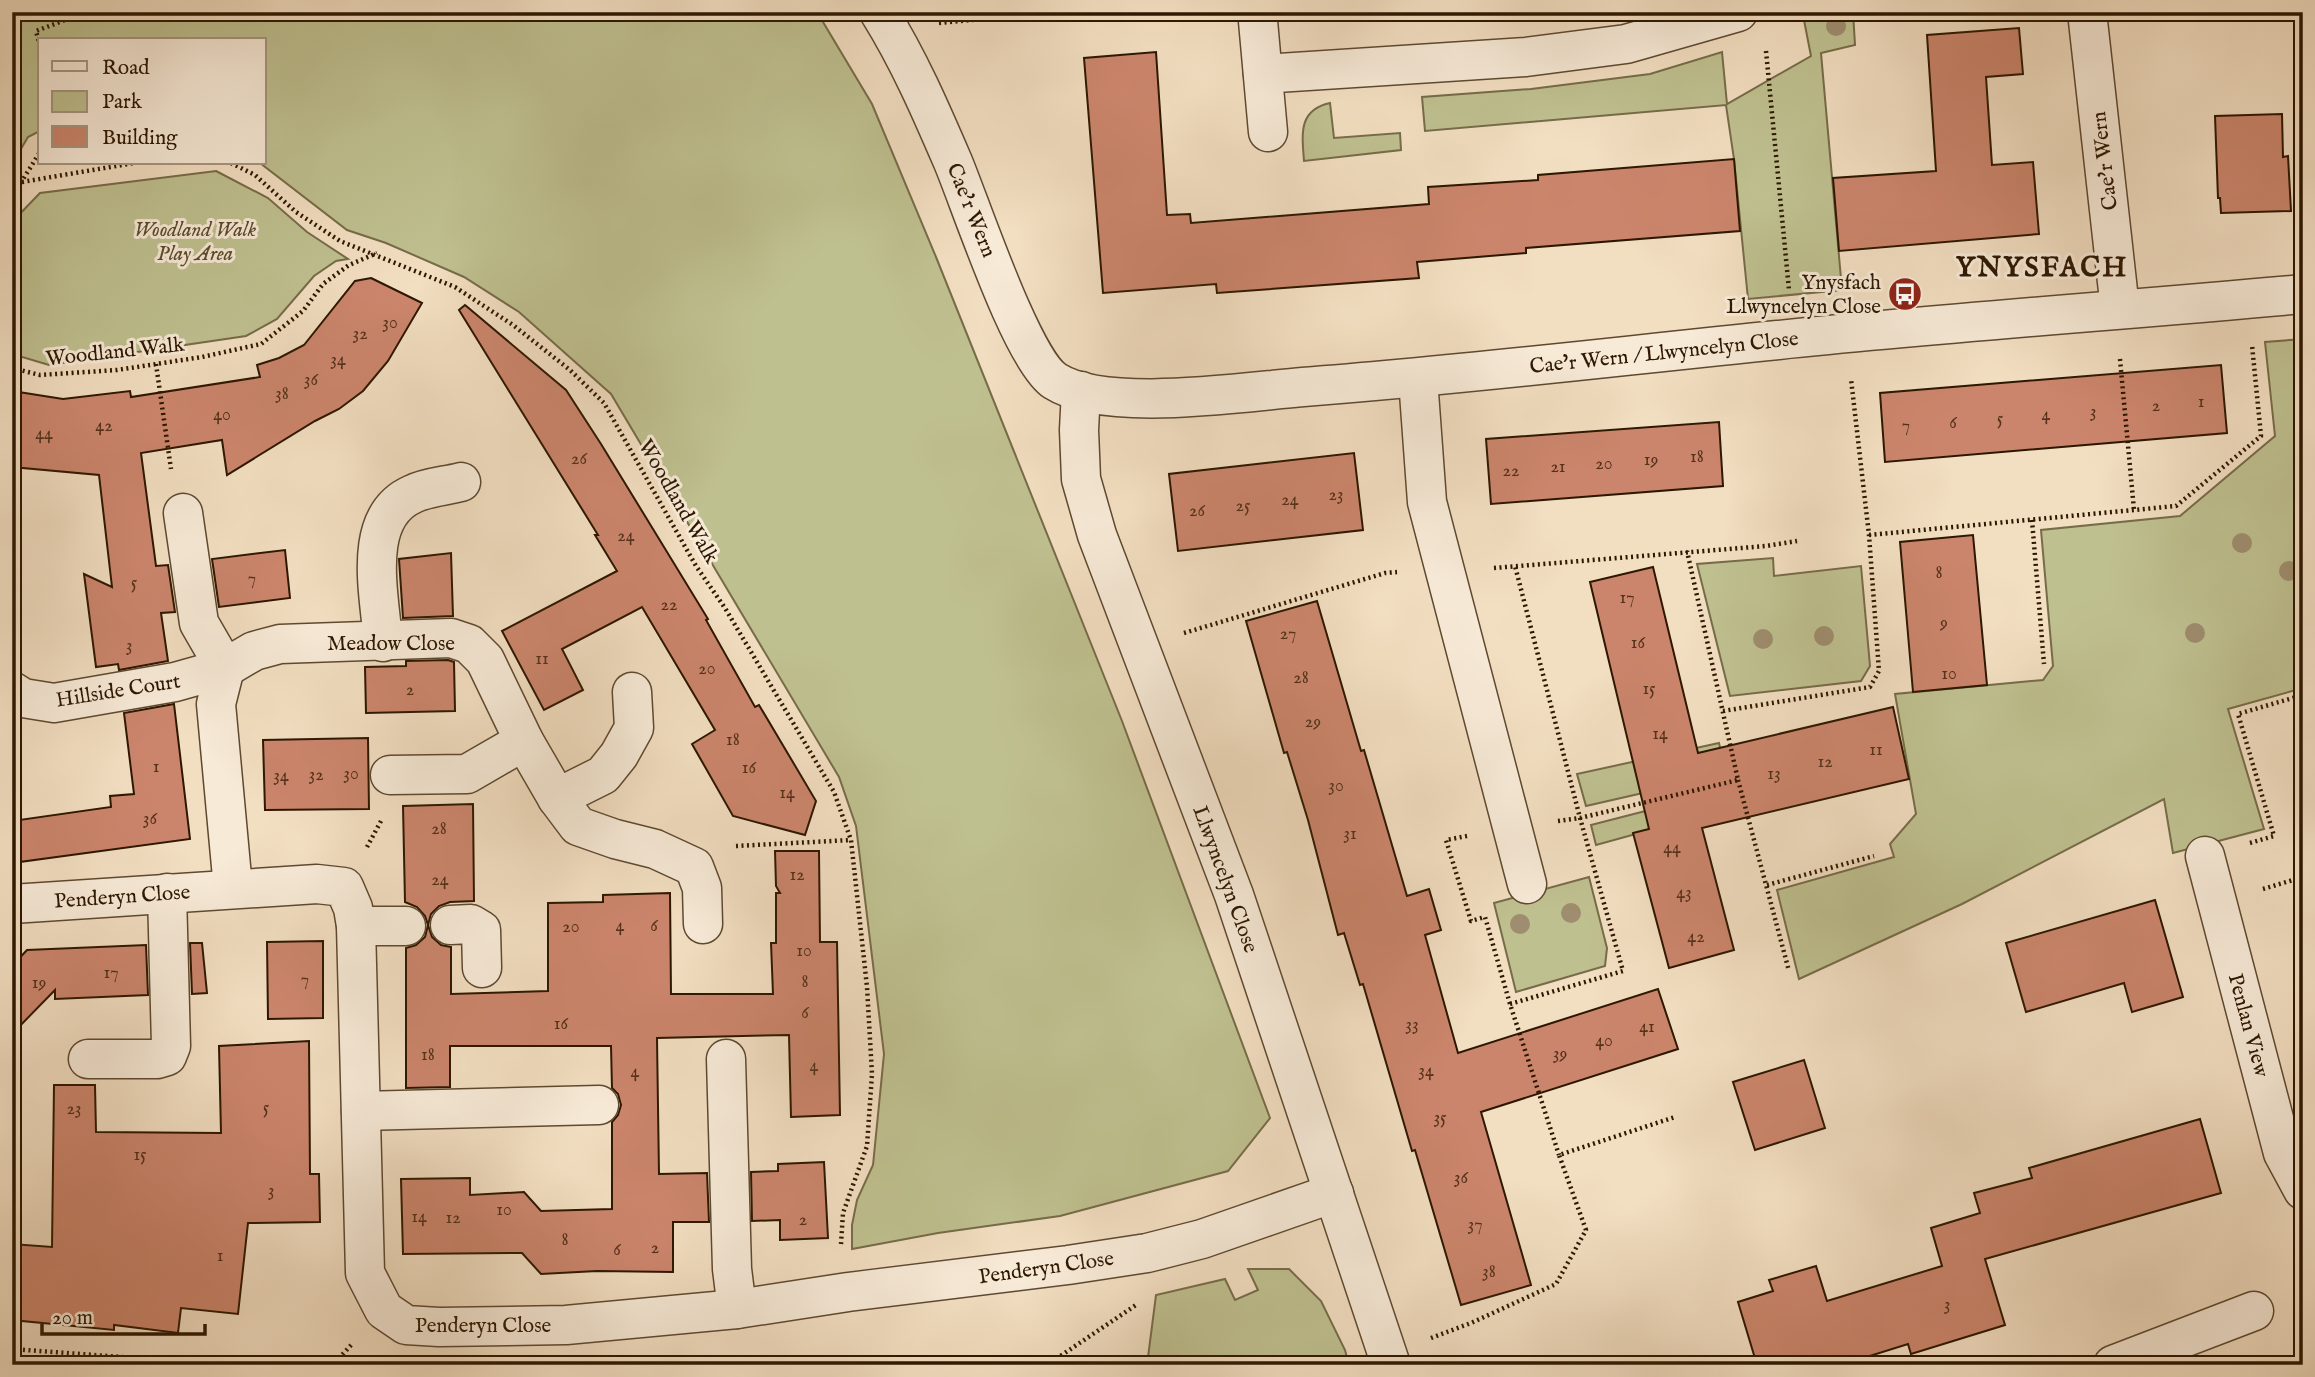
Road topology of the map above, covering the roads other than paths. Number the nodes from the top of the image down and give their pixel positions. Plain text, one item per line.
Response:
1 (879, 12) edge
2 (1738, 12) edge
3 (2087, 12) edge
4 (1258, 20) dead end
5 (1263, 74) junction
6 (1268, 132) dead end
7 (2303, 294) edge
8 (2120, 309) junction
9 (1418, 379) junction
10 (1081, 391) junction
11 (461, 482) dead end
12 (183, 513) road end
13 (383, 642) junction
14 (225, 668) junction
15 (12, 691) edge
16 (632, 692) dead end
17 (524, 741) junction
18 (390, 775) road end
19 (557, 798) junction
20 (2205, 856) dead end
21 (1527, 884) dead end
22 (233, 888) junction
23 (167, 893) junction
24 (12, 904) edge
25 (703, 924) dead end
26 (450, 925) dead end
27 (356, 926) junction
28 (406, 926) dead end
29 (482, 968) dead end
30 (88, 1059) dead end
31 (726, 1059) dead end
32 (599, 1105) dead end
33 (361, 1111) junction
34 (2303, 1190) edge
35 (1334, 1193) junction
36 (737, 1309) junction
37 (2253, 1311) dead end
38 (1389, 1360) edge
39 (2113, 1365) edge

1 - 10 street, Cae'r Wern
2 - 5 street
3 - 8 street, Cae'r Wern
4 - 5 street
5 - 6 street
7 - 8 street, Cae'r Wern / Llwyncelyn Close
8 - 9 street, Cae'r Wern / Llwyncelyn Close
9 - 10 street, Cae'r Wern / Llwyncelyn Close
9 - 21 street
10 - 35 street, Llwyncelyn Close
11 - 13 street
12 - 14 street
13 - 14 street, Meadow Close
13 - 17 street, Meadow Close
14 - 15 street, Hillside Court
14 - 22 street
16 - 19 street
17 - 18 street
17 - 19 street, Meadow Close
19 - 25 street, Meadow Close
20 - 34 street, Penlan View
22 - 23 street, Penderyn Close
22 - 27 street, Penderyn Close
23 - 24 street, Penderyn Close
23 - 30 street
26 - 29 street
27 - 28 street
27 - 33 street, Penderyn Close
31 - 36 street
32 - 33 street
33 - 36 street, Penderyn Close
35 - 36 street, Penderyn Close
35 - 38 street, Llwyncelyn Close
37 - 39 street

